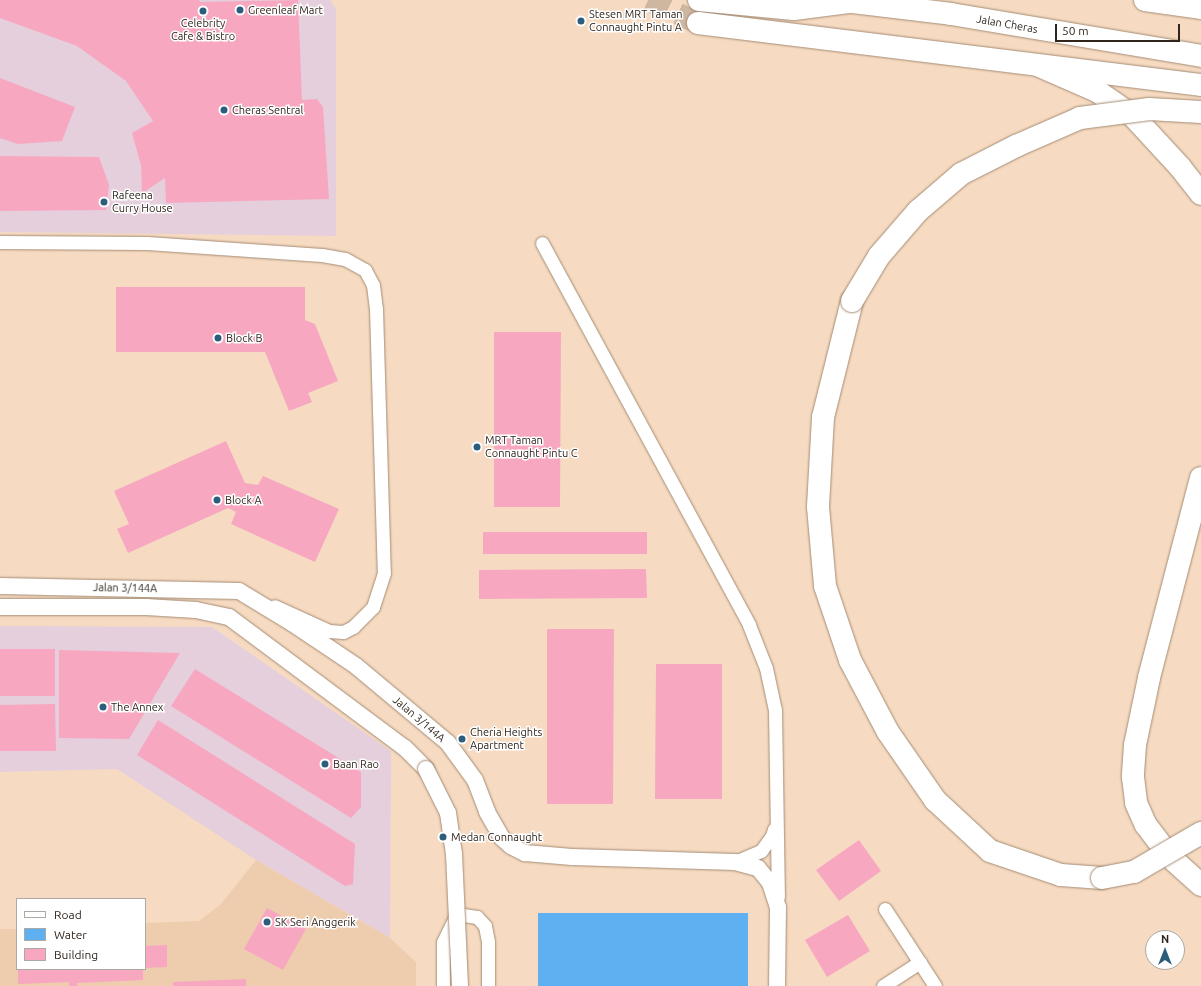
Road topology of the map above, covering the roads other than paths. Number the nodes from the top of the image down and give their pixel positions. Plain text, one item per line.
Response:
1 (699, 0) tunnel mouth
2 (1145, 0) edge
3 (843, 1) edge
4 (1174, 2) edge
5 (1201, 8) edge
6 (698, 23) tunnel mouth
7 (1201, 56) edge
8 (1037, 65) junction
9 (1201, 85) edge
10 (1201, 112) edge
11 (1201, 194) edge
12 (0, 242) edge
13 (542, 244) dead end
14 (1201, 478) edge
15 (0, 586) edge
16 (239, 591) junction
17 (0, 607) edge
18 (775, 823) junction
19 (1201, 833) edge
20 (735, 862) junction
21 (1201, 885) edge
22 (778, 907) junction
23 (885, 909) dead end
24 (920, 962) junction
25 (443, 986) edge
26 (460, 986) edge
27 (488, 986) edge
28 (777, 986) edge
29 (883, 986) edge
30 (935, 986) edge

1 - 3 highway, Jalan Cheras
2 - 4 highway
3 - 7 highway, Jalan Cheras
4 - 5 highway
6 - 8 highway
8 - 9 highway
8 - 11 highway
10 - 19 highway, bridge
12 - 16 street
13 - 18 street
14 - 21 highway
15 - 16 street, Jalan 3/144A
16 - 20 street, Jalan 3/144A
17 - 26 street, Jalan 3/144A, bridge
18 - 20 street
18 - 22 street
20 - 22 street, Jalan 3/144A
22 - 28 street, Jalan 3/144A
23 - 24 street
24 - 29 street
24 - 30 street
25 - 27 street

